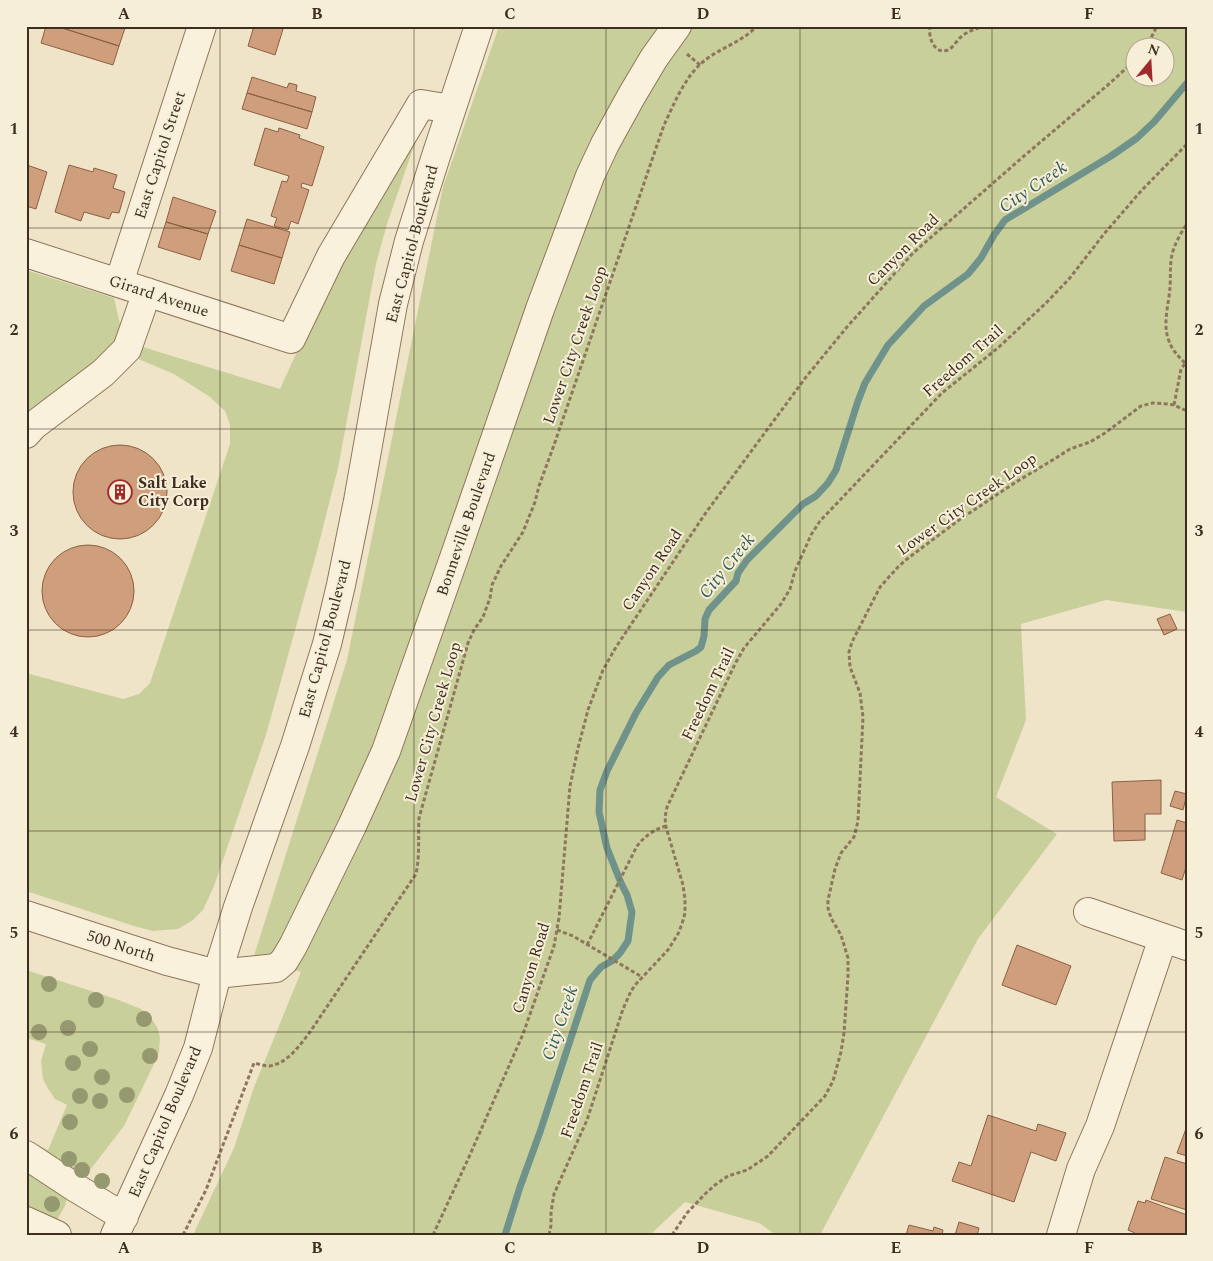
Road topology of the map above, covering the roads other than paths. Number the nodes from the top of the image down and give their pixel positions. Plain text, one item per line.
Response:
1 (202, 26) edge
2 (479, 26) edge
3 (680, 38) edge
4 (451, 109) junction
5 (26, 253) edge
6 (119, 283) junction
7 (147, 292) junction
8 (26, 434) edge
9 (1088, 912) dead end
10 (26, 915) edge
11 (1175, 942) edge
12 (217, 974) junction
13 (26, 1155) edge
14 (26, 1221) edge
15 (120, 1226) edge
16 (57, 1235) edge
17 (1061, 1235) edge

1 - 6 street, East Capitol Street
2 - 4 street, East Capitol Boulevard
3 - 12 street, Bonneville Boulevard
4 - 7 street, Girard Avenue
4 - 12 street, East Capitol Boulevard
5 - 6 street, Girard Avenue
6 - 7 street, Girard Avenue
7 - 8 street
9 - 11 street
10 - 12 street, 500 North
11 - 17 street
12 - 15 street, East Capitol Boulevard
13 - 15 street
14 - 16 street

